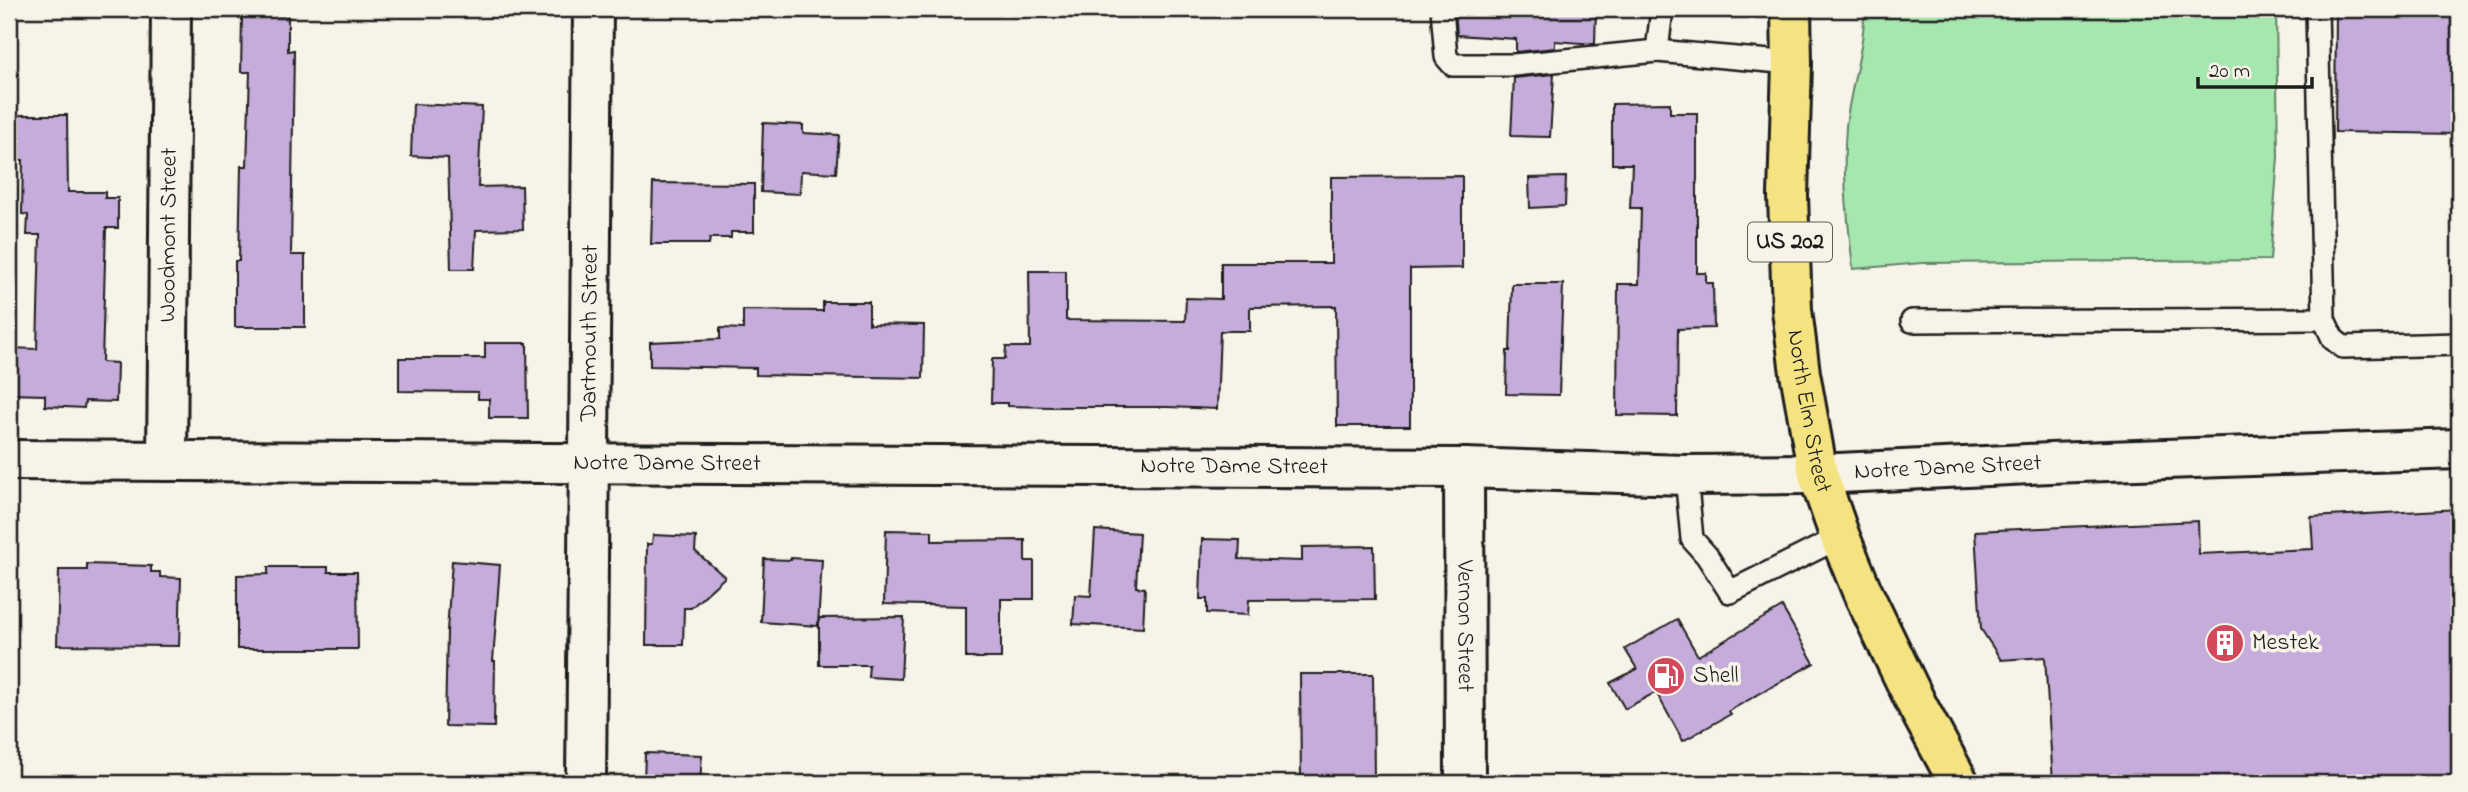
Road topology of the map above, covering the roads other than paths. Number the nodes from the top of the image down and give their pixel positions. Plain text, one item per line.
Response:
1 (171, 9) edge
2 (593, 9) edge
3 (1443, 9) edge
4 (1662, 9) edge
5 (1791, 9) edge
6 (2317, 9) edge
7 (1657, 51) junction
8 (1792, 63) junction
9 (2324, 319) junction
10 (1912, 321) dead end
11 (2459, 344) edge
12 (2459, 449) edge
13 (9, 460) edge
14 (167, 461) junction
15 (588, 463) junction
16 (1464, 468) junction
17 (1818, 474) junction
18 (1686, 475) junction
19 (1840, 537) junction
20 (586, 783) edge
21 (1465, 783) edge
22 (1959, 783) edge

1 - 14 street, Woodmont Street
2 - 15 street, Dartmouth Street
3 - 7 lane
4 - 7 lane
5 - 8 highway, North Elm Street / US 202
6 - 9 lane
7 - 8 lane
8 - 17 highway, North Elm Street / US 202
9 - 10 lane
9 - 11 lane
12 - 17 street, Notre Dame Street
13 - 14 street, Notre Dame Street
14 - 15 street, Notre Dame Street
15 - 16 street, Notre Dame Street
15 - 20 street, Dartmouth Street
16 - 18 street, Notre Dame Street
16 - 21 street, Vernon Street
17 - 18 street, Notre Dame Street
17 - 19 highway, North Elm Street / US 202
18 - 19 lane
19 - 22 highway, North Elm Street / US 202

